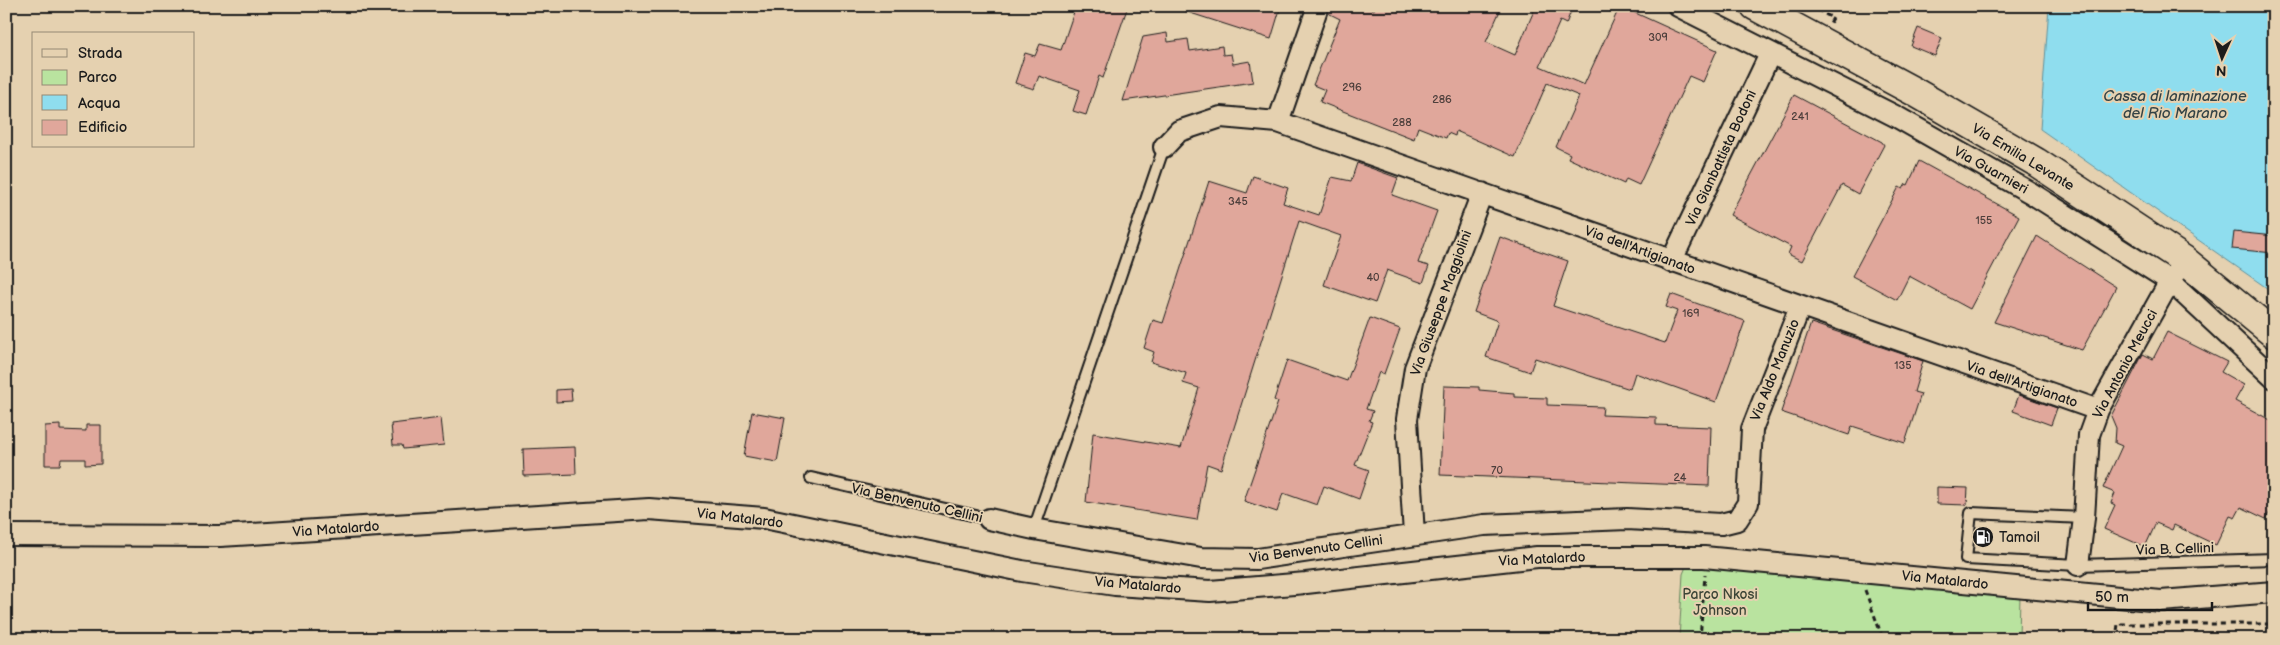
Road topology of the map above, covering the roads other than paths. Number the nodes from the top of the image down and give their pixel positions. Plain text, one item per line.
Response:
1 (1318, 6) edge
2 (1678, 6) edge
3 (1766, 9) edge
4 (1770, 54) junction
5 (1905, 103) junction
6 (1278, 122) junction
7 (1164, 146) joint
8 (1482, 193) junction
9 (1671, 262) junction
10 (2177, 270) junction
11 (1800, 306) junction
12 (2274, 334) edge
13 (2274, 378) edge
14 (2098, 410) junction
15 (811, 478) dead end
16 (2084, 518) junction
17 (989, 519) joint
18 (1737, 520) joint
19 (1034, 529) junction
20 (6, 535) edge
21 (1414, 535) junction
22 (2274, 559) edge
23 (2078, 565) junction
24 (2274, 592) edge

1 - 6 street
2 - 4 street
3 - 5 main road, Via Emilia Levante
4 - 5 street
4 - 9 street, Via Gianbattista Bodoni
5 - 10 main road, Via Emilia Levante
6 - 7 street, Via dell'Artigianato
6 - 8 street, Via dell'Artigianato
7 - 19 lane
8 - 9 street, Via dell'Artigianato
8 - 21 street, Via Giuseppe Maggiolini
9 - 11 street, Via dell'Artigianato
10 - 12 main road, Via Emilia Levante
10 - 13 street
10 - 14 street, Via Antonio Meucci
11 - 14 street, Via dell'Artigianato
11 - 18 street, Via Aldo Manuzio
14 - 16 street, Via Antonio Meucci
15 - 17 lane, Via Benvenuto Cellini
16 - 23 street, Via Antonio Meucci
16 - 23 lane, Via B. Cellini
17 - 19 street, Via Benvenuto Cellini
18 - 21 street, Via Benvenuto Cellini
19 - 21 street, Via Benvenuto Cellini
20 - 24 street, Via Matalardo
22 - 23 lane, Via B. Cellini

